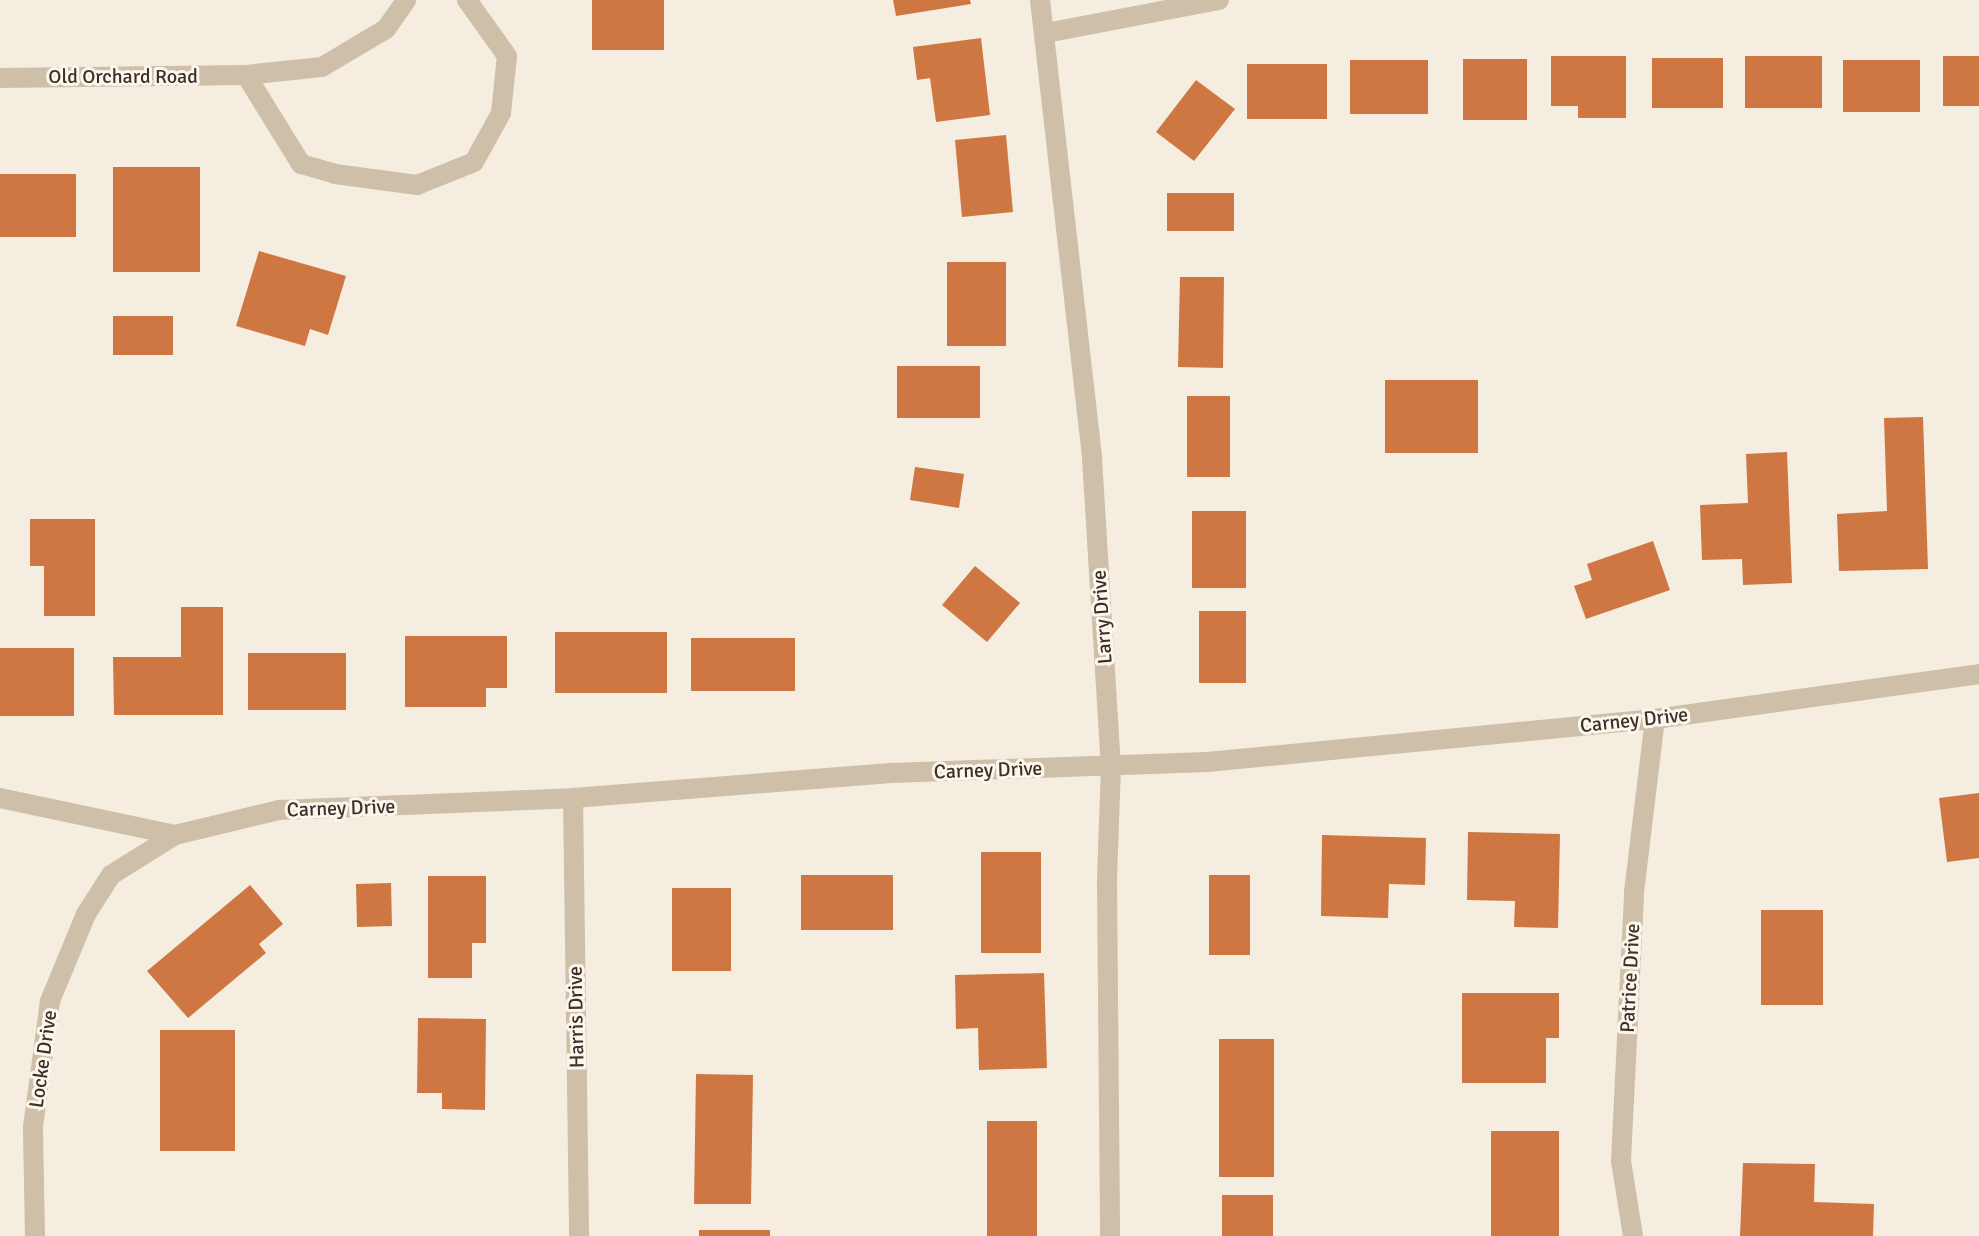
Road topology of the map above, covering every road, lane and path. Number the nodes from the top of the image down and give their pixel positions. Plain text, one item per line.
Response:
1 (406, 0) edge
2 (467, 0) edge
3 (1040, 0) edge
4 (1219, 0) edge
5 (1046, 33) junction
6 (246, 75) junction
7 (0, 78) edge
8 (1979, 674) edge
9 (1655, 719) junction
10 (1111, 765) junction
11 (0, 798) edge
12 (573, 798) junction
13 (175, 835) junction
14 (35, 1236) edge
15 (579, 1236) edge
16 (1110, 1236) edge
17 (1633, 1236) edge

1 - 6 street, Old Orchard Road
2 - 6 street
3 - 5 street, Larry Drive
4 - 5 street
5 - 10 street, Larry Drive
6 - 7 street, Old Orchard Road
8 - 9 street, Carney Drive
9 - 10 street, Carney Drive
9 - 17 street, Patrice Drive
10 - 12 street, Carney Drive
10 - 16 street, Larry Drive
11 - 13 street, Carney Drive
12 - 13 street, Carney Drive
12 - 15 street, Harris Drive
13 - 14 street, Locke Drive

